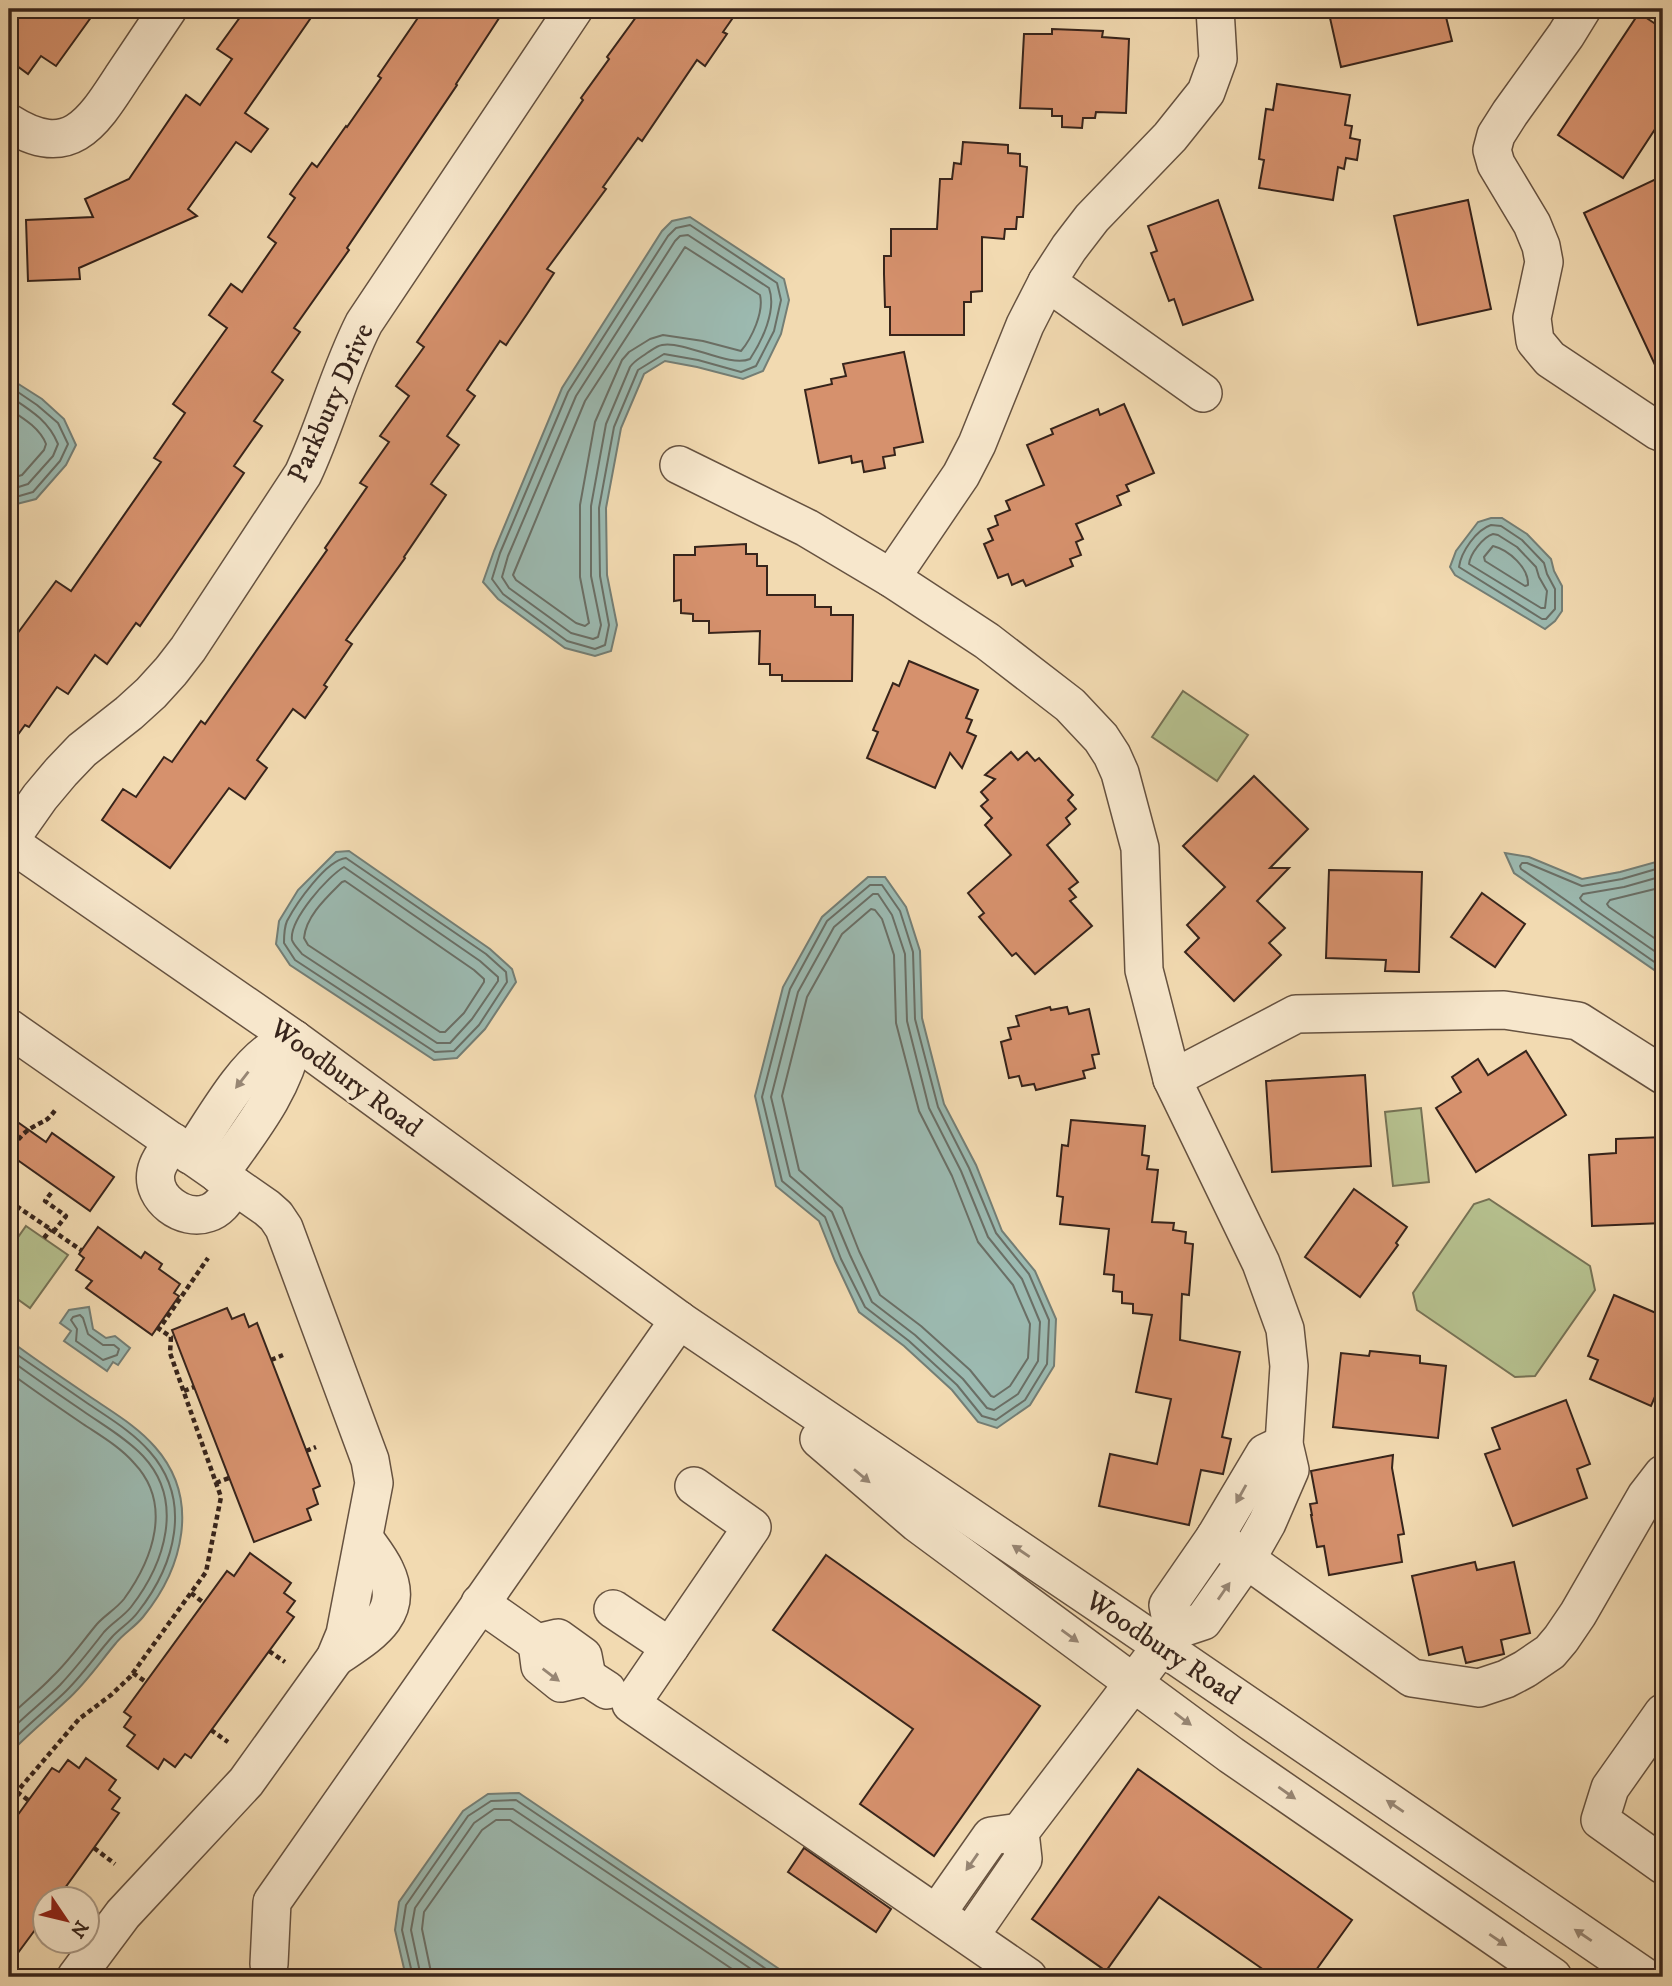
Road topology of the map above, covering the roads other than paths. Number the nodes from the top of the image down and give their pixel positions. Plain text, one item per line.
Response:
1 (168, 9) edge
2 (574, 9) edge
3 (1214, 9) edge
4 (1582, 9) edge
5 (9, 123) edge
6 (1048, 282) junction
7 (1203, 393) dead end
8 (1663, 433) edge
9 (679, 465) dead end
10 (891, 578) junction
11 (9, 841) edge
12 (9, 1028) edge
13 (294, 1039) junction
14 (1663, 1075) edge
15 (1172, 1079) junction
16 (204, 1164) junction
17 (679, 1321) junction
18 (1284, 1444) junction
19 (1663, 1474) edge
20 (694, 1486) dead end
21 (1215, 1537) junction
22 (1246, 1560) junction
23 (480, 1602) junction
24 (612, 1609) dead end
25 (1168, 1639) junction
26 (670, 1647) junction
27 (1135, 1684) junction
28 (631, 1704) junction
29 (1663, 1713) edge
30 (1651, 1755) edge
31 (1020, 1832) junction
32 (1663, 1865) edge
33 (937, 1913) junction
34 (970, 1936) junction
35 (269, 1965) dead end
36 (76, 1977) edge
37 (1028, 1977) edge
38 (1553, 1977) edge
39 (1645, 1977) edge

1 - 5 street
2 - 11 street, Parkbury Drive
3 - 6 street
4 - 8 street
6 - 7 street
6 - 10 street
9 - 10 street
10 - 15 street
11 - 13 street, Woodbury Road
12 - 16 street
13 - 16 street
13 - 17 street, Woodbury Road
14 - 15 street
15 - 18 street
16 - 36 street
17 - 23 street
25 -> 17 street, Woodbury Road
17 -> 27 street, Woodbury Road
18 -> 21 street
18 - 22 street
19 - 22 street
20 - 26 street
21 - 22 street
21 - 25 street
25 -> 22 street
23 - 28 street
23 - 35 street
24 - 26 street
25 - 27 street
39 -> 25 street, Woodbury Road
26 - 28 street
27 - 31 street
27 -> 38 street, Woodbury Road
28 - 33 street
29 - 30 street
30 - 32 street
31 -> 33 street
31 - 34 street
33 - 34 street
34 - 37 street

